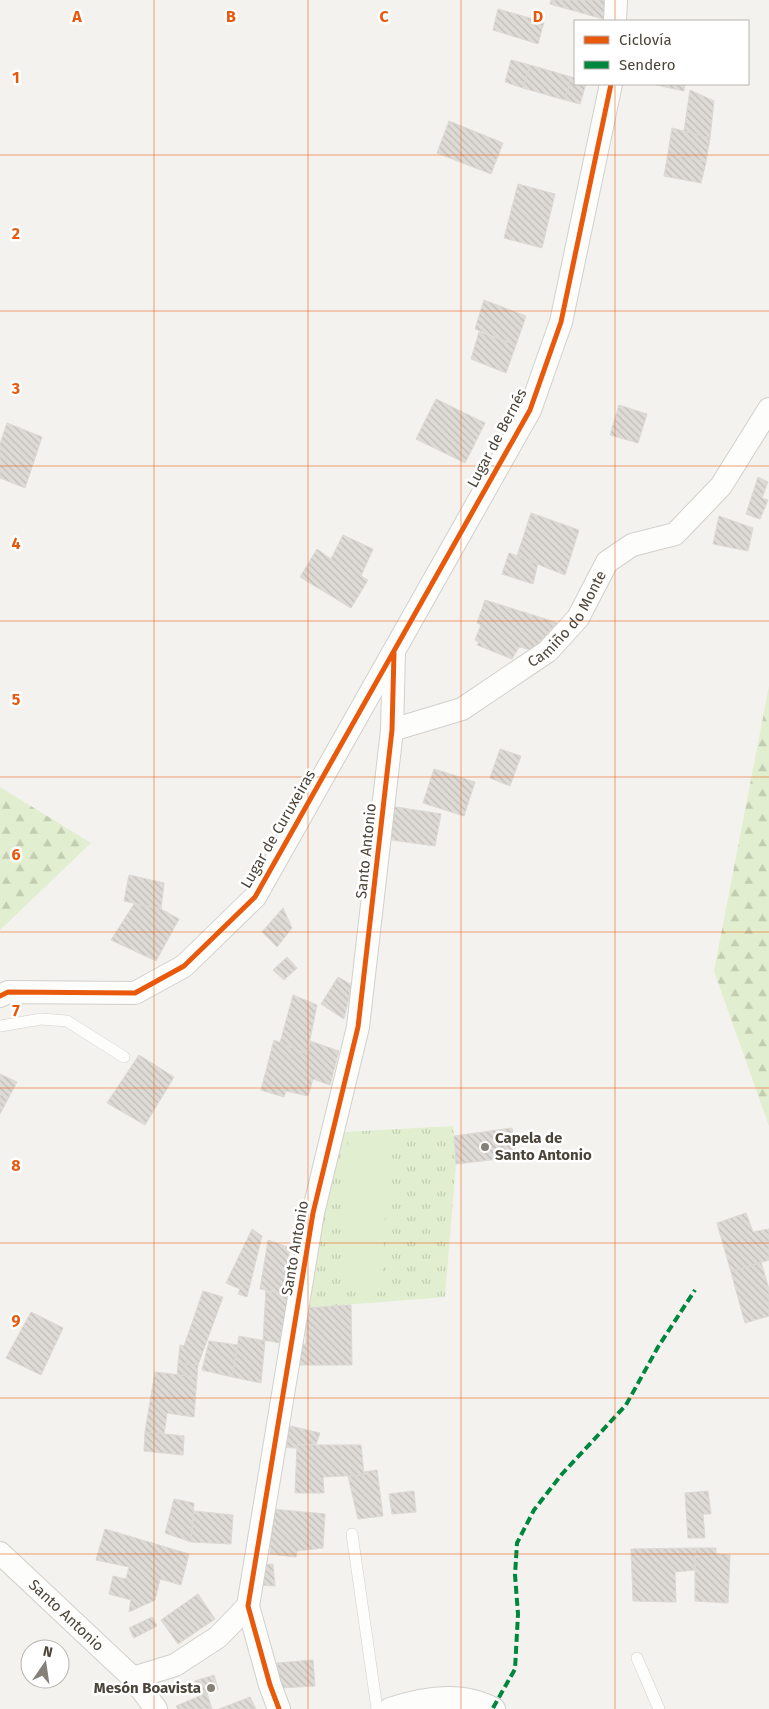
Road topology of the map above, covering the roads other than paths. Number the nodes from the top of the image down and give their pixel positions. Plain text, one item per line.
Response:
1 (616, 0) edge
2 (615, 20) edge
3 (612, 85) edge
4 (769, 408) edge
5 (394, 650) junction
6 (392, 730) junction
7 (0, 996) edge
8 (0, 1026) edge
9 (124, 1057) dead end
10 (352, 1534) dead end
11 (0, 1553) edge
12 (248, 1606) junction
13 (637, 1658) dead end
14 (133, 1678) junction
15 (156, 1709) edge
16 (279, 1709) edge
17 (377, 1709) edge
18 (390, 1709) edge
19 (494, 1709) edge
20 (659, 1709) edge

1 - 2 street
3 - 5 street, Lugar de Bernés
4 - 6 street, Camiño do Monte
5 - 6 street, Lugar de Bernés
5 - 7 street, Lugar de Curuxeiras
6 - 12 street, Santo Antonio
8 - 9 lane
10 - 17 lane
11 - 14 street, Santo Antonio
12 - 14 street
12 - 16 street, Santo Antonio
13 - 20 lane
14 - 15 street, Santo Antonio
18 - 19 street

